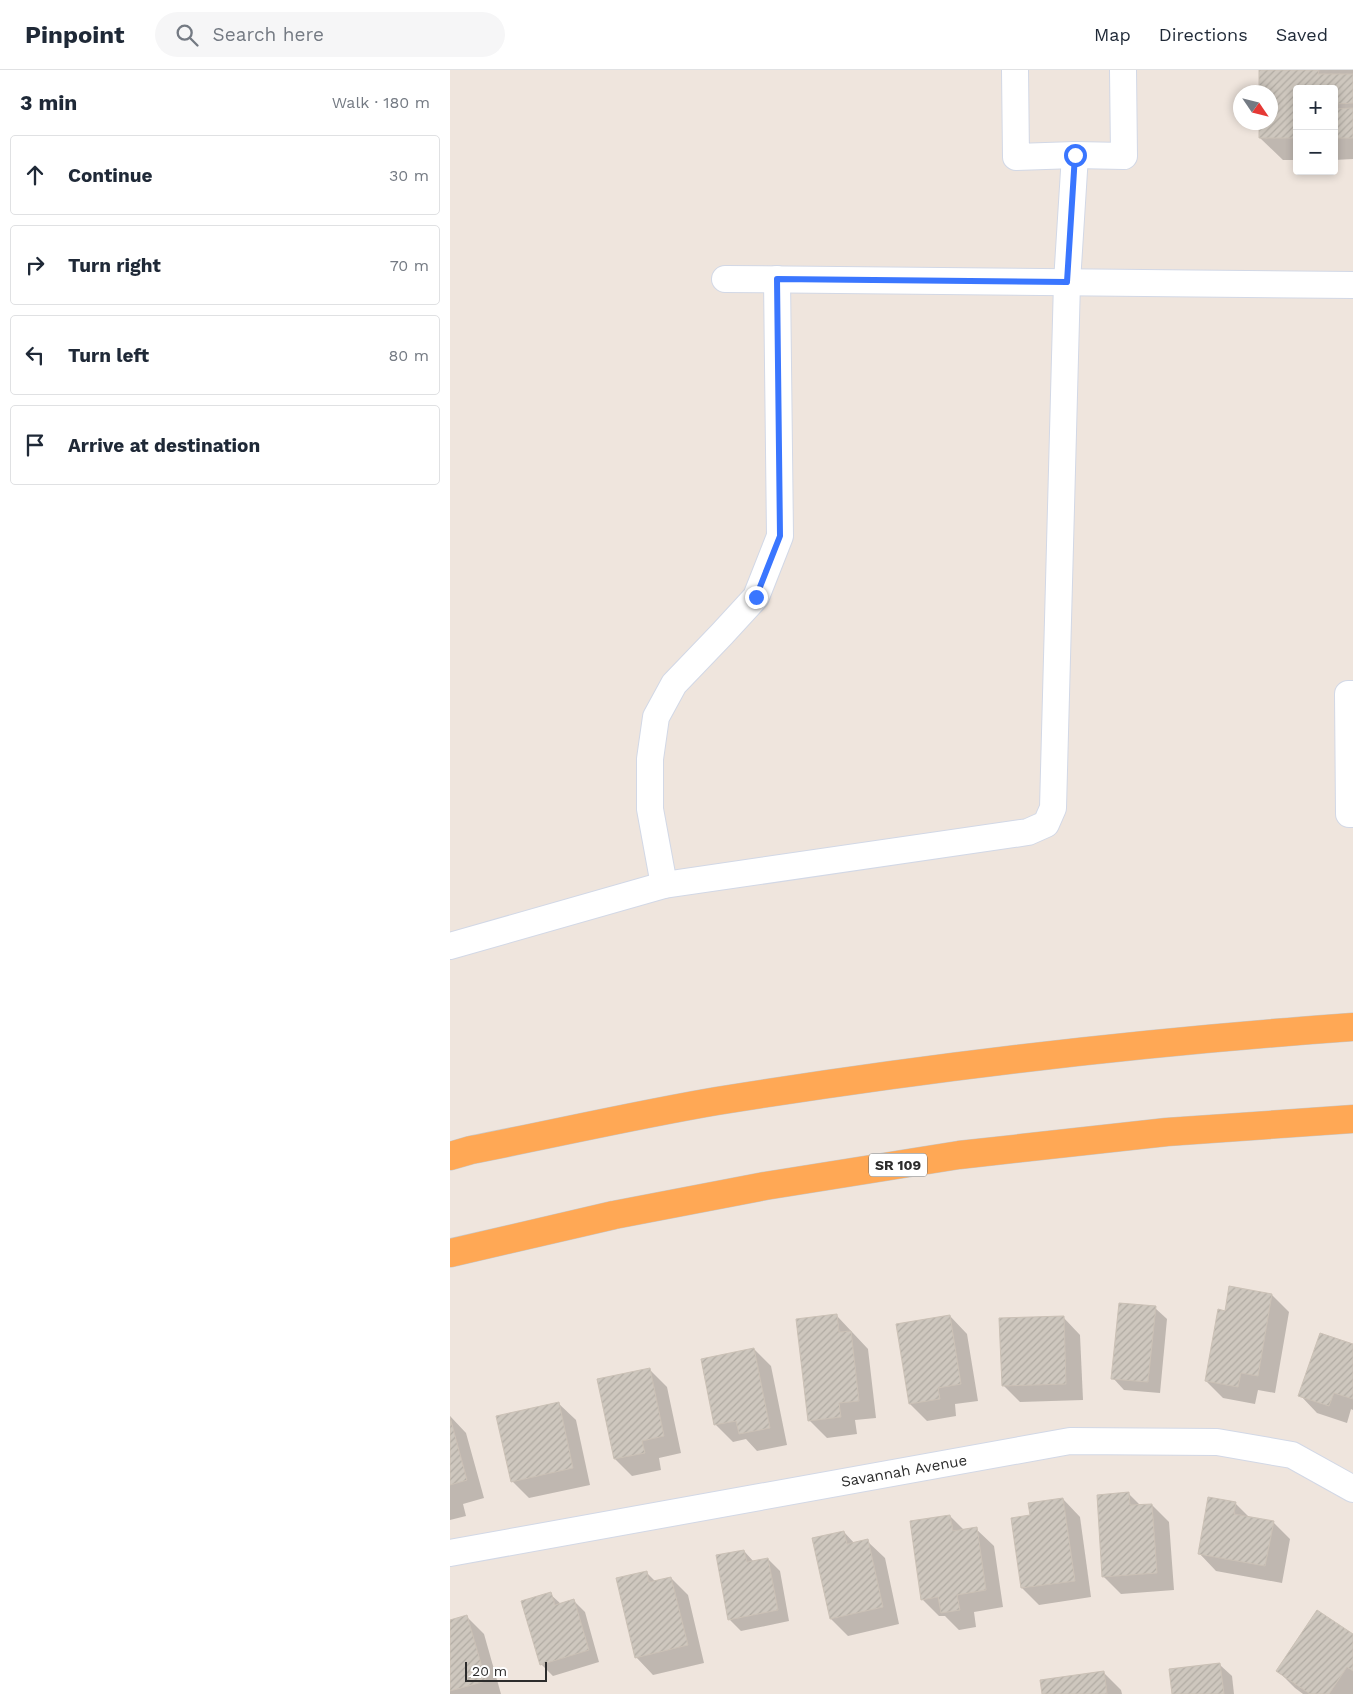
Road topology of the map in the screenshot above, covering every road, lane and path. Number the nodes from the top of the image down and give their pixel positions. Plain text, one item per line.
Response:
1 (1015, 70) edge
2 (1123, 70) edge
3 (1075, 155) junction
4 (725, 279) dead end
5 (777, 279) junction
6 (1067, 282) junction
7 (1353, 285) edge
8 (1353, 694) edge
9 (1353, 814) edge
10 (664, 884) junction
11 (450, 946) edge
12 (1353, 1027) edge
13 (1353, 1119) edge
14 (450, 1156) edge
15 (450, 1253) edge
16 (1353, 1490) edge
17 (450, 1553) edge

1 - 3 street
2 - 3 street
3 - 6 street
4 - 5 street
5 - 6 street
5 - 10 street
6 - 7 street
6 - 10 street
8 - 9 street
10 - 11 street
12 - 14 highway
13 - 15 highway, SR 109
16 - 17 street, Savannah Avenue

